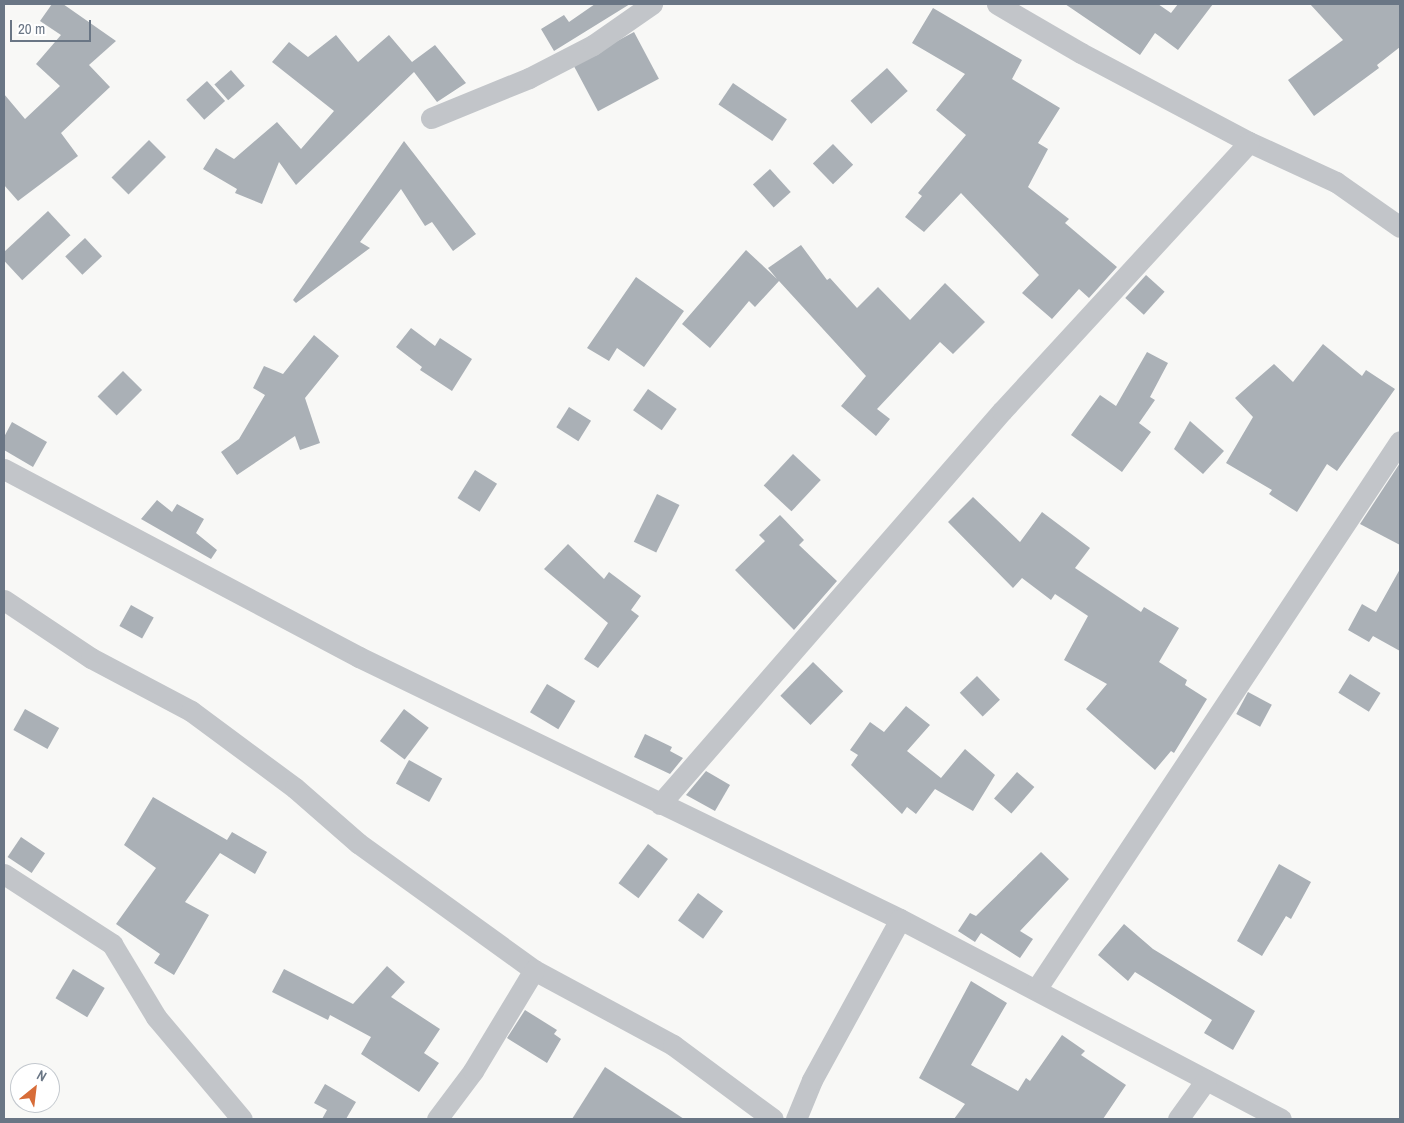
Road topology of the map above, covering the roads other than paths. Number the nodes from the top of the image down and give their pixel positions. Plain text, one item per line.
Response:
1 (652, 4) edge
2 (997, 4) edge
3 (431, 118) dead end
4 (1249, 142) junction
5 (1400, 227) edge
6 (1400, 441) edge
7 (4, 469) edge
8 (4, 600) edge
9 (660, 804) junction
10 (4, 874) edge
11 (900, 918) junction
12 (534, 970) junction
13 (1037, 988) junction
14 (1206, 1080) junction
15 (242, 1119) edge
16 (437, 1119) edge
17 (773, 1119) edge
18 (796, 1119) edge
19 (1178, 1119) edge
20 (1281, 1119) edge

1 - 3 street
2 - 4 street
4 - 5 street
4 - 9 street
6 - 13 street
7 - 9 street
8 - 12 street
9 - 11 street
10 - 15 street
11 - 13 street
11 - 18 street
12 - 16 street
12 - 17 street
13 - 14 street
14 - 19 street
14 - 20 street

